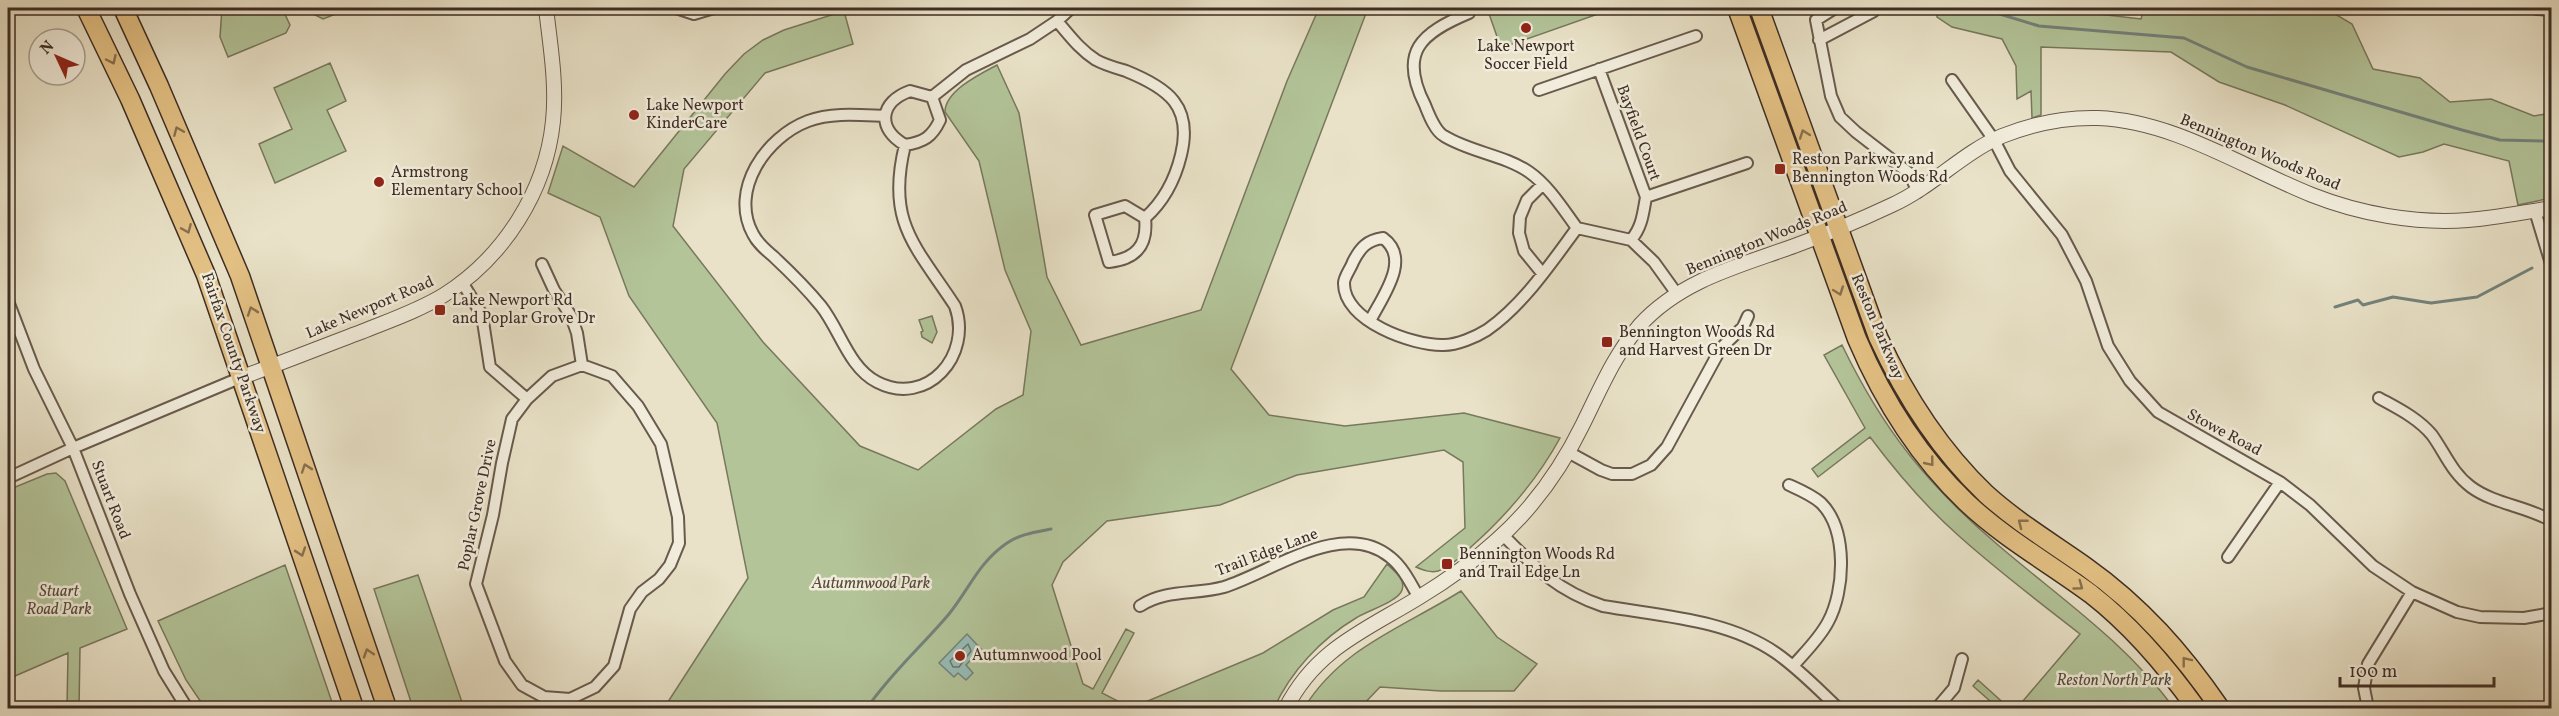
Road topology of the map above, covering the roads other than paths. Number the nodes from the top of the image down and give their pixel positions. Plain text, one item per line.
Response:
1 (86, 8) edge
2 (123, 8) edge
3 (546, 8) edge
4 (676, 8) edge
5 (714, 8) edge
6 (1071, 8) edge
7 (1737, 8) edge
8 (1759, 8) edge
9 (1835, 8) edge
10 (1872, 8) edge
11 (2537, 8) edge
12 (2552, 9) edge
13 (1469, 13) dead end
14 (1057, 21) junction
15 (1696, 36) dead end
16 (1819, 40) junction
17 (1599, 69) junction
18 (1952, 80) dead end
19 (1539, 90) dead end
20 (932, 97) junction
21 (885, 116) junction
22 (1994, 140) junction
23 (905, 145) junction
24 (1747, 163) dead end
25 (1543, 184) junction
26 (1918, 192) junction
27 (1646, 197) junction
28 (2552, 208) edge
29 (2535, 211) junction
30 (1145, 218) junction
31 (1577, 228) junction
32 (1838, 228) junction
33 (1819, 236) junction
34 (1631, 240) junction
35 (542, 264) dead end
36 (2552, 267) edge
37 (1542, 273) junction
38 (462, 282) junction
39 (1677, 294) junction
40 (8, 301) edge
41 (1748, 316) dead end
42 (1370, 321) junction
43 (582, 365) junction
44 (272, 366) junction
45 (242, 377) junction
46 (2379, 398) dead end
47 (527, 399) junction
48 (73, 448) junction
49 (1568, 452) junction
50 (8, 478) edge
51 (2280, 482) junction
52 (1789, 485) dead end
53 (2552, 521) edge
54 (1503, 535) junction
55 (2228, 557) dead end
56 (2412, 592) junction
57 (1419, 598) junction
58 (1140, 606) dead end
59 (2552, 613) edge
60 (1962, 659) dead end
61 (1793, 666) junction
62 (187, 708) edge
63 (354, 708) edge
64 (387, 708) edge
65 (1286, 708) edge
66 (1838, 708) edge
67 (1937, 708) edge
68 (2196, 708) edge
69 (2220, 708) edge
70 (2368, 708) edge

1 -> 45 main road, Fairfax County Parkway
44 -> 2 main road, Fairfax County Parkway
3 - 38 street, Lake Newport Road
4 - 5 street
6 - 14 street
7 - 33 main road, Reston Parkway
32 -> 8 main road, Reston Parkway
9 - 16 street
10 - 16 street
11 - 12 street
13 - 25 street
14 - 20 street
14 - 30 street
15 - 17 street, Bayfield Court
16 - 26 street
17 - 19 street, Bayfield Court
17 - 27 street, Bayfield Court
18 - 22 street, Stowe Road
20 - 21 street
20 - 23 street
21 - 23 street
21 - 23 street
22 - 26 street, Bennington Woods Road
22 - 29 street, Bennington Woods Road
22 - 51 street, Stowe Road
24 - 27 street
25 - 31 street
25 - 37 street
26 - 32 street, Bennington Woods Road
27 - 34 street, Bayfield Court
28 - 29 street, Bennington Woods Road
29 - 36 street
30 - 30 street
31 - 34 street
31 - 37 street
32 - 33 street, Bennington Woods Road
69 -> 32 main road, Reston Parkway
33 - 39 street, Bennington Woods Road
33 -> 68 main road, Reston Parkway
34 - 39 street
35 - 43 street
37 - 42 street
38 - 44 street, Lake Newport Road
38 - 47 street
39 - 49 street, Bennington Woods Road
40 - 48 street, Stuart Road
41 - 49 street
42 - 42 street
43 - 47 street, Poplar Grove Drive
43 - 47 street, Poplar Grove Drive
44 - 45 street, Lake Newport Road
64 -> 44 main road, Fairfax County Parkway
45 - 48 street, Lake Newport Road
45 -> 63 main road, Fairfax County Parkway
46 - 53 street
48 - 50 street, Lake Newport Road
48 - 62 street, Stuart Road
49 - 54 street, Bennington Woods Road
51 - 55 street
51 - 56 street, Stowe Road
52 - 61 street
54 - 57 street, Bennington Woods Road
54 - 61 street
56 - 59 street, Stowe Road
56 - 70 street
57 - 58 street, Trail Edge Lane
57 - 65 street, Bennington Woods Road
60 - 67 street
61 - 66 street

